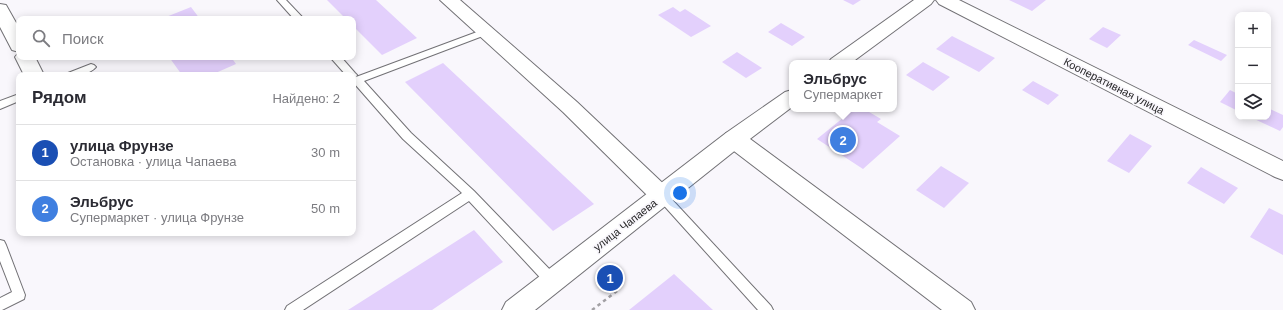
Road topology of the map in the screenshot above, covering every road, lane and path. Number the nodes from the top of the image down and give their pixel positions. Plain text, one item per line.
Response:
1 (281, 0) edge
2 (450, 0) edge
3 (925, 0) edge
4 (945, 0) edge
5 (0, 9) edge
6 (296, 16) edge
7 (485, 32) junction
8 (16, 40) edge
9 (26, 60) edge
10 (338, 60) edge
11 (842, 60) edge
12 (91, 67) dead end
13 (32, 72) edge
14 (78, 72) edge
15 (349, 72) edge
16 (356, 76) edge
17 (356, 79) edge
18 (16, 98) edge
19 (789, 99) edge
20 (0, 105) edge
21 (734, 139) junction
22 (1283, 171) edge
23 (470, 194) junction
24 (662, 196) junction
25 (0, 245) edge
26 (552, 281) junction
27 (617, 291) dead end
28 (0, 305) edge
29 (292, 310) edge
30 (515, 310) edge
31 (592, 310) edge
32 (766, 310) edge
33 (962, 310) edge

1 - 6 lane
2 - 7 street
3 - 11 street
4 - 22 street, Кооперативная улица
5 - 8 street
7 - 16 lane
7 - 24 street
9 - 13 street
10 - 15 lane
12 - 14 lane
17 - 23 lane
18 - 20 lane
19 - 21 street, улица Чапаева
21 - 24 street, улица Чапаева
21 - 33 street
23 - 26 lane
23 - 29 lane
24 - 26 street, улица Чапаева
24 - 32 lane
25 - 28 lane
26 - 30 street, улица Чапаева
27 - 31 path

